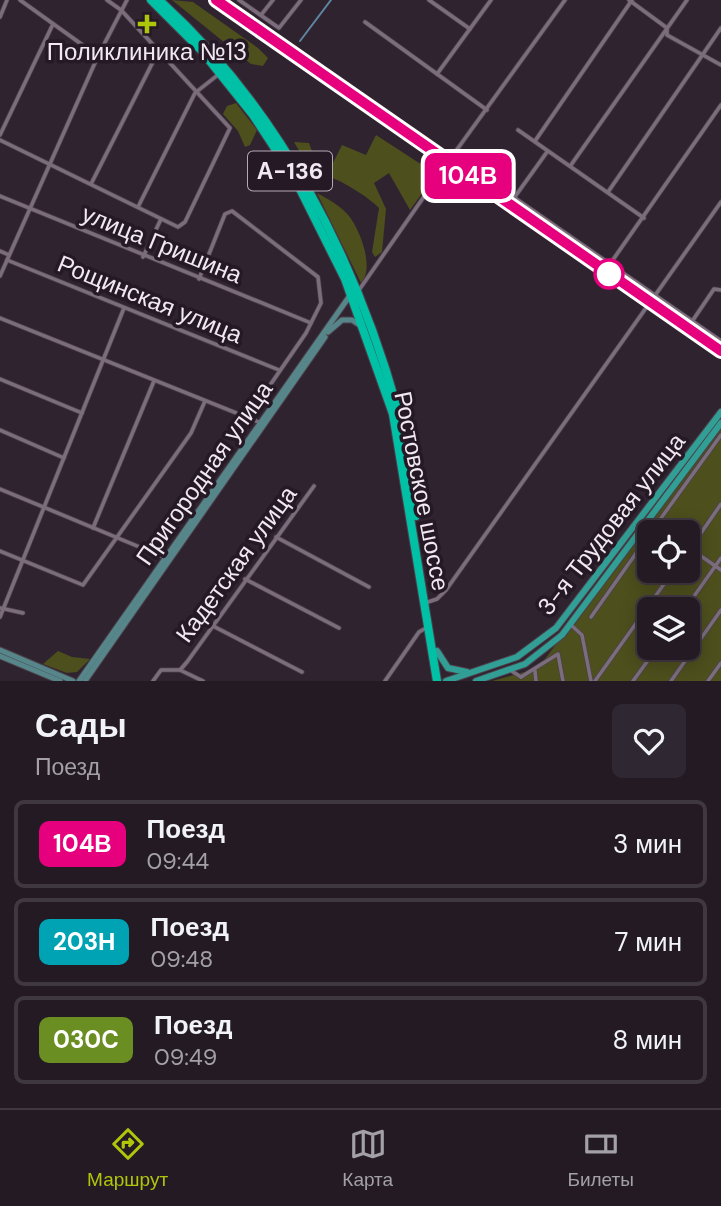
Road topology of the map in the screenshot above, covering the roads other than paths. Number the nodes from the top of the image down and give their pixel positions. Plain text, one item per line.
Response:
1 (7, 0) edge
2 (20, 0) edge
3 (107, 0) edge
4 (127, 0) edge
5 (150, 0) edge
6 (159, 0) edge
7 (239, 0) edge
8 (273, 0) edge
9 (301, 0) edge
10 (429, 0) edge
11 (491, 0) edge
12 (565, 0) edge
13 (687, 0) edge
14 (631, 1) edge
15 (121, 10) junction
16 (261, 15) junction
17 (0, 17) edge
18 (365, 22) dead end
19 (53, 24) junction
20 (667, 28) junction
21 (721, 28) edge
22 (470, 29) junction
23 (159, 50) junction
24 (702, 52) junction
25 (98, 57) junction
26 (721, 65) edge
27 (221, 72) junction
28 (437, 74) junction
29 (195, 93) junction
30 (721, 105) edge
31 (487, 110) junction
32 (518, 130) dead end
33 (0, 135) edge
34 (0, 140) edge
35 (535, 141) junction
36 (547, 152) junction
37 (49, 163) junction
38 (571, 166) junction
39 (446, 172) dead end
40 (91, 184) junction
41 (608, 192) junction
42 (0, 196) edge
43 (514, 198) junction
44 (721, 202) edge
45 (138, 207) junction
46 (29, 209) junction
47 (644, 218) junction
48 (161, 219) junction
49 (0, 251) edge
50 (8, 257) junction
51 (144, 257) junction
52 (610, 264) junction
53 (0, 276) edge
54 (199, 279) junction
55 (721, 290) edge
56 (356, 292) junction
57 (656, 294) junction
58 (646, 307) dead end
59 (124, 308) junction
60 (0, 318) edge
61 (693, 320) junction
62 (311, 324) junction
63 (362, 327) junction
64 (328, 332) junction
65 (721, 341) edge
66 (104, 360) junction
67 (279, 370) junction
68 (0, 379) edge
69 (154, 381) junction
70 (205, 401) junction
71 (721, 412) edge
72 (82, 413) junction
73 (248, 417) junction
74 (721, 423) edge
75 (261, 424) junction
76 (0, 430) edge
77 (721, 435) edge
78 (64, 458) junction
79 (314, 486) dead end
80 (0, 489) edge
81 (721, 504) edge
82 (43, 507) junction
83 (660, 520) edge
84 (93, 528) junction
85 (700, 534) edge
86 (276, 537) junction
87 (117, 538) junction
88 (0, 551) edge
89 (637, 552) edge
90 (700, 556) edge
91 (167, 558) junction
92 (721, 558) edge
93 (21, 559) junction
94 (716, 566) junction
95 (721, 570) edge
96 (245, 579) junction
97 (665, 583) edge
98 (369, 587) dead end
99 (694, 597) edge
100 (428, 603) junction
101 (2, 608) edge
102 (721, 610) edge
103 (23, 613) dead end
104 (0, 617) edge
105 (592, 617) dead end
106 (572, 625) junction
107 (213, 626) junction
108 (429, 627) junction
109 (339, 628) dead end
110 (437, 651) junction
111 (0, 653) edge
112 (648, 660) edge
113 (721, 663) edge
114 (525, 664) junction
115 (180, 670) junction
116 (479, 670) junction
117 (507, 671) junction
118 (535, 671) junction
119 (302, 673) dead end
120 (521, 677) junction
121 (440, 680) edge
122 (60, 681) edge
123 (73, 681) edge
124 (79, 681) edge
125 (85, 681) edge
126 (153, 681) edge
127 (203, 681) edge
128 (385, 681) edge
129 (469, 681) edge
130 (476, 681) edge
131 (537, 681) edge
132 (563, 681) edge
133 (593, 681) edge
134 (633, 681) edge
135 (671, 681) edge
136 (708, 681) edge

1 - 17 street
2 - 19 street
3 - 15 street
4 - 15 street
5 - 27 highway, Ростовское шоссе / А-136
6 - 56 highway, Ростовское шоссе / А-136
7 - 16 street
8 - 16 street
9 - 16 street
10 - 22 street
11 - 22 street
12 - 31 street
13 - 20 street
14 - 20 street
14 - 35 street
15 - 23 street
15 - 25 street
18 - 28 street
19 - 25 street
19 - 33 street
20 - 24 street
20 - 38 street
21 - 24 street
22 - 28 street
23 - 29 street
23 - 40 street
24 - 26 street
24 - 41 street
25 - 37 street
27 - 29 street
27 - 56 highway, Ростовское шоссе / А-136
28 - 31 street
29 - 45 street
29 - 48 street
30 - 47 street
31 - 43 street
32 - 35 street
34 - 37 street
35 - 36 street
36 - 38 street
36 - 43 street
37 - 40 street
37 - 46 street
38 - 41 street
39 - 56 street, Пригородная улица
40 - 45 street
41 - 47 street
42 - 46 street, улица Гришина
43 - 52 street
44 - 57 street
45 - 48 street
46 - 50 street
46 - 51 street, улица Гришина
47 - 52 street
48 - 51 street
49 - 50 street, Рощинская улица
50 - 53 street
50 - 59 street, Рощинская улица
51 - 54 street, улица Гришина
52 - 57 street
54 - 62 street, улица Гришина
54 - 62 street, Пригородная улица
55 - 61 street
56 - 63 highway, Ростовское шоссе / А-136
56 - 64 street, Пригородная улица
56 - 75 street, Пригородная улица
56 - 100 highway, Ростовское шоссе / А-136
57 - 61 street
58 - 100 street
59 - 66 street
59 - 67 street, Рощинская улица
60 - 66 street
61 - 65 street
62 - 67 street, Пригородная улица
63 - 64 street
63 - 100 highway, Ростовское шоссе / А-136
64 - 75 street, Пригородная улица
66 - 69 street
66 - 72 street
67 - 73 street, Пригородная улица
68 - 72 street
69 - 70 street
69 - 84 street
70 - 73 street
70 - 87 street
71 - 116 main road, 3-я Трудовая улица
72 - 78 street
73 - 75 street
74 - 106 main road, 3-я Трудовая улица
75 - 91 street, Пригородная улица
76 - 78 street
77 - 83 street
78 - 82 street
79 - 86 street, Кадетская улица
80 - 82 street
81 - 85 street
82 - 84 street
82 - 93 street
84 - 87 street
86 - 96 street, Кадетская улица
86 - 98 street
87 - 91 street
87 - 93 street
88 - 93 street
89 - 105 street
90 - 94 street
91 - 124 street, Пригородная улица
91 - 125 street, Пригородная улица
92 - 94 street
93 - 101 street
94 - 95 street
94 - 99 street
96 - 107 street, Кадетская улица
96 - 109 street
97 - 133 street
100 - 108 highway, Ростовское шоссе / А-136
100 - 110 highway, Ростовское шоссе / А-136
101 - 103 street
101 - 104 street
102 - 135 street
106 - 114 main road, 3-я Трудовая улица
106 - 133 street
107 - 115 street, Кадетская улица
107 - 119 street
108 - 121 highway, Ростовское шоссе / А-136
108 - 128 street
110 - 116 main road
110 - 121 highway, Ростовское шоссе / А-136
111 - 122 street
111 - 123 street
112 - 134 street
113 - 136 street
114 - 117 main road, 3-я Трудовая улица
114 - 120 street
115 - 126 street, Кадетская улица
115 - 127 street
116 - 121 main road, 3-я Трудовая улица
117 - 120 street
117 - 129 main road
117 - 130 main road
118 - 120 street
118 - 131 street
118 - 132 street

